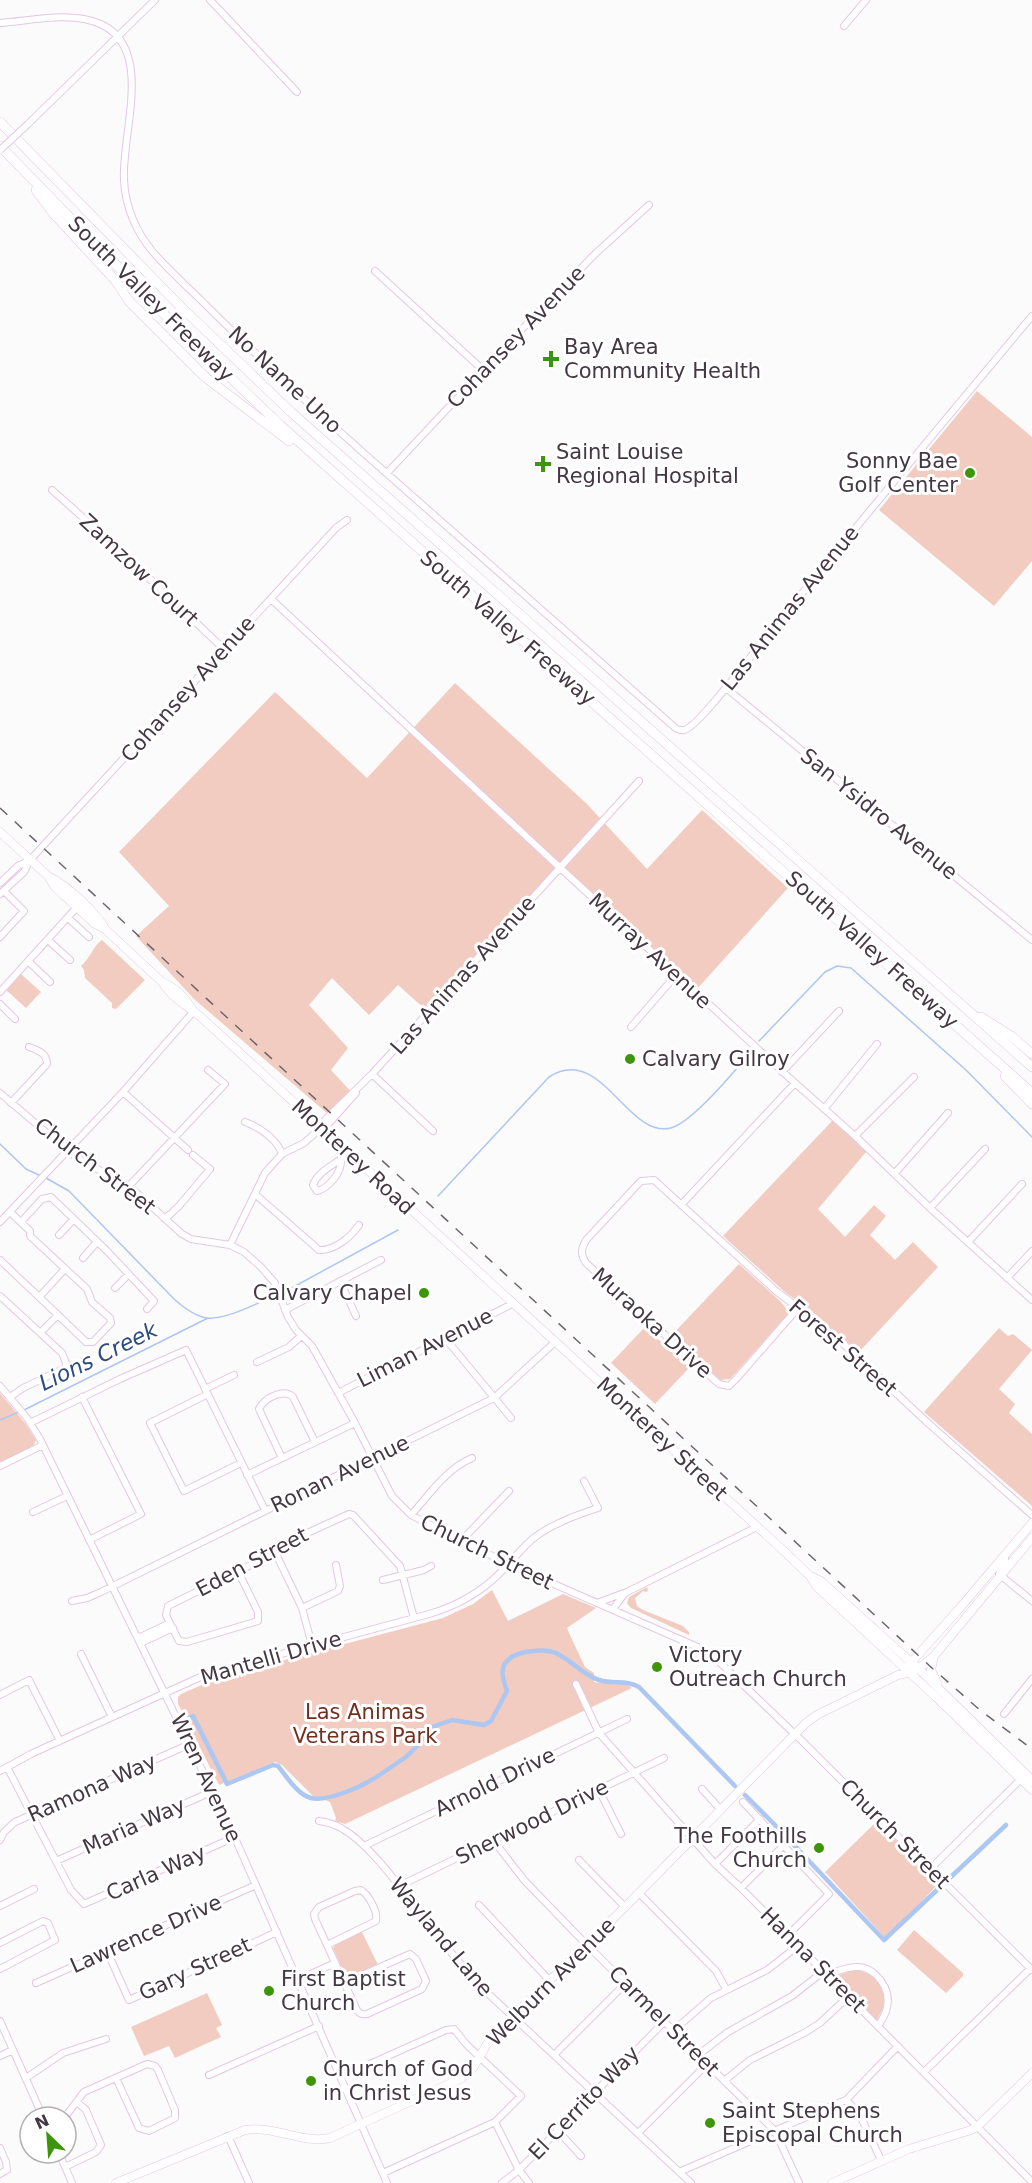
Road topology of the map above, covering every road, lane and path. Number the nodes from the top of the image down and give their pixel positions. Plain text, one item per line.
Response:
1 (155, 0) edge
2 (210, 0) edge
3 (866, 0) edge
4 (0, 23) edge
5 (844, 26) dead end
6 (117, 36) junction
7 (297, 92) dead end
8 (0, 122) edge
9 (3, 150) edge
10 (649, 205) dead end
11 (375, 271) dead end
12 (1032, 316) edge
13 (483, 370) junction
14 (387, 473) junction
15 (52, 490) dead end
16 (363, 500) junction
17 (347, 520) dead end
18 (271, 599) junction
19 (225, 650) junction
20 (726, 688) junction
21 (684, 730) joint
22 (639, 781) dead end
23 (0, 832) edge
24 (30, 860) junction
25 (560, 868) junction
26 (48, 876) junction
27 (0, 883) edge
28 (2, 893) edge
29 (77, 907) junction
30 (68, 918) junction
31 (106, 930) junction
32 (0, 937) edge
33 (89, 937) dead end
34 (48, 940) junction
35 (1032, 940) edge
36 (70, 960) dead end
37 (28, 961) junction
38 (676, 975) junction
39 (50, 982) dead end
40 (0, 992) edge
41 (952, 998) junction
42 (0, 1004) edge
43 (194, 1011) junction
44 (839, 1011) dead end
45 (15, 1018) dead end
46 (631, 1027) dead end
47 (877, 1044) dead end
48 (29, 1047) dead end
49 (989, 1054) junction
50 (1032, 1054) edge
51 (1032, 1067) edge
52 (208, 1070) dead end
53 (782, 1072) junction
54 (372, 1074) junction
55 (914, 1077) dead end
56 (795, 1083) junction
57 (123, 1092) junction
58 (0, 1093) edge
59 (1032, 1093) edge
60 (11, 1103) junction
61 (1032, 1104) edge
62 (824, 1108) junction
63 (948, 1113) dead end
64 (245, 1122) dead end
65 (321, 1128) junction
66 (433, 1131) dead end
67 (855, 1136) junction
68 (174, 1138) junction
69 (985, 1149) dead end
70 (68, 1151) junction
71 (348, 1153) junction
72 (282, 1154) junction
73 (341, 1161) junction
74 (894, 1173) junction
75 (1022, 1184) dead end
76 (129, 1186) junction
77 (255, 1194) junction
78 (681, 1205) junction
79 (930, 1208) junction
80 (10, 1212) junction
81 (74, 1219) junction
82 (165, 1219) junction
83 (21, 1221) junction
84 (0, 1222) edge
85 (359, 1225) dead end
86 (59, 1234) dead end
87 (969, 1241) junction
88 (97, 1242) junction
89 (230, 1245) junction
90 (1032, 1251) edge
91 (582, 1257) joint
92 (83, 1258) dead end
93 (0, 1260) edge
94 (381, 1260) dead end
95 (65, 1269) junction
96 (129, 1274) junction
97 (1007, 1278) junction
98 (340, 1281) junction
99 (115, 1288) dead end
100 (0, 1296) edge
101 (40, 1296) junction
102 (1032, 1300) edge
103 (6, 1301) junction
104 (512, 1304) junction
105 (0, 1307) edge
106 (284, 1307) junction
107 (798, 1308) junction
108 (147, 1309) dead end
109 (58, 1315) junction
110 (356, 1316) dead end
111 (40, 1333) junction
112 (301, 1336) junction
113 (445, 1338) junction
114 (555, 1342) junction
115 (257, 1362) dead end
116 (234, 1375) dead end
117 (0, 1386) edge
118 (206, 1392) junction
119 (338, 1393) junction
120 (10, 1397) junction
121 (82, 1397) junction
122 (494, 1398) junction
123 (511, 1418) dead end
124 (30, 1423) junction
125 (355, 1423) junction
126 (315, 1442) junction
127 (43, 1445) junction
128 (282, 1458) junction
129 (472, 1458) dead end
130 (373, 1459) junction
131 (241, 1463) junction
132 (0, 1466) edge
133 (247, 1475) junction
134 (584, 1481) dead end
135 (509, 1491) dead end
136 (67, 1496) junction
137 (265, 1510) junction
138 (33, 1512) dead end
139 (411, 1515) junction
140 (1032, 1515) edge
141 (1032, 1523) edge
142 (757, 1527) junction
143 (1032, 1539) edge
144 (89, 1540) junction
145 (460, 1542) junction
146 (276, 1554) junction
147 (1005, 1555) junction
148 (508, 1564) junction
149 (336, 1565) dead end
150 (431, 1566) dead end
151 (238, 1571) junction
152 (404, 1575) junction
153 (1001, 1576) junction
154 (383, 1580) dead end
155 (112, 1586) junction
156 (625, 1593) junction
157 (72, 1601) dead end
158 (1032, 1601) edge
159 (597, 1603) junction
160 (302, 1608) junction
161 (613, 1609) junction
162 (414, 1618) junction
163 (171, 1626) junction
164 (140, 1641) junction
165 (312, 1646) junction
166 (81, 1654) dead end
167 (934, 1656) junction
168 (911, 1668) junction
169 (1032, 1679) edge
170 (576, 1684) dead end
171 (166, 1693) junction
172 (945, 1694) junction
173 (0, 1695) edge
174 (1004, 1714) dead end
175 (112, 1717) junction
176 (627, 1719) dead end
177 (599, 1733) junction
178 (795, 1735) junction
179 (60, 1741) junction
180 (190, 1744) junction
181 (664, 1758) dead end
182 (7, 1767) junction
183 (0, 1771) edge
184 (633, 1772) junction
185 (1026, 1777) edge
186 (702, 1789) dead end
187 (599, 1790) junction
188 (1032, 1790) edge
189 (213, 1791) junction
190 (742, 1802) dead end
191 (721, 1810) junction
192 (32, 1814) junction
193 (760, 1819) junction
194 (319, 1821) dead end
195 (621, 1834) dead end
196 (235, 1837) junction
197 (693, 1839) junction
198 (0, 1840) edge
199 (493, 1840) junction
200 (784, 1845) junction
201 (364, 1846) junction
202 (579, 1860) dead end
203 (56, 1861) junction
204 (715, 1864) junction
205 (931, 1868) junction
206 (256, 1885) junction
207 (399, 1886) junction
208 (741, 1888) junction
209 (34, 1889) dead end
210 (639, 1893) junction
211 (479, 1905) dead end
212 (0, 1906) edge
213 (625, 1907) junction
214 (277, 1932) junction
215 (788, 1935) junction
216 (0, 1943) edge
217 (327, 1945) junction
218 (586, 1945) junction
219 (798, 1946) junction
220 (107, 1951) junction
221 (335, 1963) junction
222 (0, 1969) edge
223 (1031, 1970) edge
224 (825, 1973) junction
225 (298, 1980) junction
226 (550, 1981) junction
227 (36, 1983) dead end
228 (344, 1983) junction
229 (626, 1984) junction
230 (726, 1989) junction
231 (849, 1996) junction
232 (512, 2017) junction
233 (0, 2021) edge
234 (665, 2021) junction
235 (319, 2026) junction
236 (878, 2026) junction
237 (674, 2030) junction
238 (106, 2039) dead end
239 (898, 2046) junction
240 (13, 2050) junction
241 (554, 2055) junction
242 (698, 2055) junction
243 (0, 2056) edge
244 (479, 2057) junction
245 (706, 2064) junction
246 (924, 2072) junction
247 (1032, 2074) edge
248 (208, 2075) dead end
249 (341, 2077) junction
250 (26, 2078) junction
251 (116, 2078) junction
252 (724, 2081) junction
253 (594, 2091) junction
254 (846, 2100) junction
255 (77, 2102) junction
256 (38, 2105) edge
257 (75, 2105) edge
258 (495, 2122) junction
259 (361, 2125) junction
260 (978, 2126) junction
261 (557, 2130) junction
262 (775, 2131) junction
263 (639, 2132) junction
264 (228, 2136) junction
265 (0, 2148) edge
266 (581, 2156) dead end
267 (881, 2160) junction
268 (65, 2167) joint
269 (519, 2170) junction
270 (679, 2172) junction
271 (383, 2173) junction
272 (0, 2174) edge
273 (1032, 2182) edge
274 (72, 2183) edge
275 (116, 2183) edge
276 (249, 2183) edge
277 (387, 2183) edge
278 (502, 2183) edge
279 (529, 2183) edge
280 (691, 2183) edge
281 (800, 2183) edge
282 (831, 2183) edge

1 - 6 street
2 - 7 street
3 - 5 street
4 - 6 street
6 - 9 street, bridge
6 - 14 street, No Name Uno
8 - 41 highway, South Valley Freeway
9 - 16 highway, South Valley Freeway
9 - 16 highway
10 - 13 street, Cohansey Avenue
11 - 13 street
12 - 20 street, Las Animas Avenue
13 - 14 street, Cohansey Avenue
14 - 21 street, No Name Uno
15 - 19 street, Zamzow Court
16 - 49 highway, South Valley Freeway
17 - 18 street, Cohansey Avenue
18 - 19 street, Cohansey Avenue
18 - 25 street, Murray Avenue
19 - 24 street, Cohansey Avenue
20 - 21 street, Las Animas Avenue
20 - 35 street, San Ysidro Avenue
22 - 25 street, Las Animas Avenue
23 - 24 main road, Monterey Road
24 - 26 main road, Monterey Road
24 - 27 street, Cohansey Avenue
24 - 28 street, Cohansey Avenue
25 - 38 street, Murray Avenue
25 - 54 street, Las Animas Avenue
26 - 29 main road, Monterey Road
26 - 31 main road, Monterey Road
28 - 32 street
29 - 30 street
29 - 31 main road, Monterey Road
30 - 33 street
30 - 34 street
31 - 43 main road, Monterey Road
34 - 36 street
34 - 37 street
37 - 39 street
37 - 40 street
38 - 46 street
38 - 53 street, Murray Avenue
41 - 50 highway
41 - 51 highway, South Valley Freeway
42 - 45 street
43 - 57 street
43 - 65 main road, Monterey Road
44 - 53 street
47 - 62 street
48 - 60 street
49 - 59 highway, South Valley Freeway
49 - 61 highway
52 - 68 street
53 - 56 street, Murray Avenue
54 - 65 street, Las Animas Avenue
54 - 66 street
55 - 67 street
56 - 62 street, Murray Avenue
56 - 78 street
57 - 68 street
57 - 70 street
58 - 60 street, Church Street
60 - 70 street, Church Street
62 - 67 street, Murray Avenue
63 - 74 street
64 - 72 street
65 - 71 main road, Monterey Road
65 - 72 street, Las Animas Avenue
67 - 74 street, Murray Avenue
68 - 76 street
68 - 82 street
69 - 79 street
70 - 76 street, Church Street
70 - 80 street
71 - 73 street
71 - 104 main road, Monterey Road
72 - 77 street
73 - 73 street
74 - 79 street, Murray Avenue
75 - 87 street
76 - 82 street, Church Street
77 - 85 street
77 - 89 street
78 - 91 street, Forest Street
78 - 107 street, Forest Street
79 - 87 street, Murray Avenue
80 - 83 street
80 - 84 street
81 - 83 street
81 - 86 street
81 - 88 street
82 - 89 street, Church Street
83 - 95 street
87 - 97 street, Murray Avenue
88 - 92 street
88 - 96 street
89 - 106 street, Church Street
90 - 97 street
91 - 107 street, Muraoka Drive
93 - 101 street
94 - 98 street
95 - 101 street
95 - 109 street
96 - 99 street
96 - 108 street
97 - 102 street, Murray Avenue
98 - 106 street
98 - 110 street
100 - 103 street
101 - 109 street
103 - 105 street
103 - 111 street
104 - 113 street, Liman Avenue
104 - 114 main road, Monterey Street
106 - 112 street, Church Street
107 - 140 street, Forest Street
109 - 111 street
111 - 120 street
112 - 115 street
112 - 119 street, Church Street
113 - 119 street, Liman Avenue
113 - 122 street
114 - 122 street, Ronan Avenue
114 - 142 main road, Monterey Street
116 - 118 street
117 - 120 street, Wren Avenue
118 - 121 street
118 - 131 street
118 - 131 street
119 - 125 street, Church Street
120 - 124 street, Wren Avenue
121 - 124 street
121 - 144 street
122 - 123 street
122 - 130 street, Ronan Avenue
124 - 127 street, Wren Avenue
125 - 126 street
125 - 130 street, Church Street
126 - 128 street
126 - 128 street
127 - 132 street
127 - 136 street, Wren Avenue
128 - 133 street
129 - 139 street
130 - 137 street, Ronan Avenue
130 - 139 street, Church Street
131 - 133 street
133 - 137 street
134 - 148 street, Mantelli Drive
135 - 145 street
136 - 138 street
136 - 144 street, Wren Avenue
137 - 155 street, Ronan Avenue
139 - 145 street, Church Street
141 - 147 main road
142 - 156 street
142 - 168 main road, Monterey Street
143 - 153 main road
144 - 155 street, Wren Avenue
145 - 148 street, Church Street
146 - 151 street, Eden Street
146 - 152 street, Eden Street
146 - 160 street
147 - 153 street
147 - 168 main road
148 - 159 street, Church Street
148 - 162 street, Mantelli Drive
149 - 160 street
150 - 152 street
151 - 163 street, Eden Street
151 - 163 street
152 - 154 street
152 - 162 street
153 - 158 street
153 - 167 main road
155 - 157 street, Ronan Avenue
155 - 164 street, Wren Avenue
156 - 159 street
156 - 161 street
159 - 161 street, Church Street
160 - 165 street
161 - 178 street, Church Street
162 - 165 street, Mantelli Drive
163 - 164 street
164 - 171 street, Wren Avenue
165 - 171 street, Mantelli Drive
166 - 175 street
167 - 168 main road
167 - 172 main road
168 - 172 main road, Monterey Street
168 - 178 main road, Welburn Avenue
168 - 185 main road, Monterey Street
169 - 174 street
170 - 177 street, Hanna Street
171 - 175 street, Mantelli Drive
171 - 180 street, Wren Avenue
172 - 185 main road, Monterey Street
173 - 179 street
175 - 179 street, Mantelli Drive
176 - 177 street, Arnold Drive
177 - 184 street, Hanna Street
177 - 201 street, Arnold Drive
178 - 191 main road, Welburn Avenue
178 - 205 street, Church Street
179 - 182 street, Mantelli Drive
180 - 189 street, Wren Avenue
180 - 192 street, Ramona Way
181 - 184 street, Sherwood Drive
182 - 183 street, Mantelli Drive
182 - 192 street
184 - 187 street, Sherwood Drive
184 - 197 street, Hanna Street
185 - 188 main road, Monterey Street
185 - 205 street
186 - 191 street
187 - 195 street
187 - 199 street, Sherwood Drive
189 - 196 street, Wren Avenue
189 - 203 street, Maria Way
190 - 193 street
191 - 197 main road, Welburn Avenue
192 - 198 street, Ramona Way
192 - 203 street
193 - 200 street
193 - 204 street
194 - 201 street, Wayland Lane
196 - 203 street, Carla Way
196 - 206 street, Wren Avenue
197 - 204 street, Hanna Street
197 - 210 main road, Welburn Avenue
199 - 207 street, Sherwood Drive
199 - 218 street, Carmel Street
200 - 208 street
200 - 215 street
201 - 207 street, Wayland Lane
202 - 213 street
204 - 208 street, Hanna Street
205 - 223 street, Church Street
206 - 214 street, Wren Avenue
206 - 220 street, Lawrence Drive
207 - 232 street, Wayland Lane
208 - 215 street, Hanna Street
209 - 212 street
210 - 213 main road, Welburn Avenue
210 - 230 street
211 - 226 street
213 - 218 main road, Welburn Avenue
214 - 220 street, Gary Street
214 - 225 street, Wren Avenue
215 - 219 street, Hanna Street
216 - 222 street
217 - 217 street
217 - 221 street
218 - 226 main road, Welburn Avenue
218 - 229 street, Carmel Street
219 - 224 street, Hanna Street
219 - 230 street
220 - 227 street, Lawrence Drive
221 - 225 street
221 - 228 street
223 - 246 street
224 - 231 street, Hanna Street
224 - 236 street
224 - 242 street
225 - 235 street, Wren Avenue
226 - 232 main road, Welburn Avenue
228 - 228 street
229 - 234 street, Carmel Street
229 - 241 street
230 - 237 street
231 - 236 street, Hanna Street
231 - 252 street
232 - 241 street, Wayland Lane
232 - 244 main road, Welburn Avenue
233 - 240 street
234 - 237 street, Carmel Street
234 - 253 street, El Cerrito Way
235 - 248 street
235 - 249 street, Wren Avenue
236 - 239 street, Hanna Street
237 - 242 street, Carmel Street
238 - 250 street
239 - 246 street, Hanna Street
239 - 254 street
240 - 243 street
240 - 250 street
241 - 253 street, Wayland Lane
242 - 245 street, Carmel Street
244 - 249 street
244 - 258 street
244 - 259 main road, Welburn Avenue
245 - 252 street, Carmel Street
245 - 263 street
246 - 260 street, Hanna Street
247 - 260 main road
249 - 259 street, Wren Avenue
250 - 256 street
251 - 251 street
251 - 255 street
252 - 262 street, Carmel Street
253 - 261 street, El Cerrito Way
253 - 263 street, Wayland Lane
254 - 262 street
254 - 267 street
255 - 257 street
255 - 268 street
258 - 269 street
258 - 271 street
259 - 264 main road, Welburn Avenue
259 - 271 street, Wren Avenue
260 - 267 main road
260 - 273 street, Hanna Street
261 - 266 street
261 - 269 street, El Cerrito Way
262 - 270 street
262 - 281 street, Carmel Street
263 - 270 street, Wayland Lane
264 - 275 main road, Welburn Avenue
264 - 276 street
265 - 272 street
267 - 282 main road
268 - 274 street
269 - 278 street, El Cerrito Way
269 - 279 street
270 - 280 street, Wayland Lane
271 - 277 street, Wren Avenue

